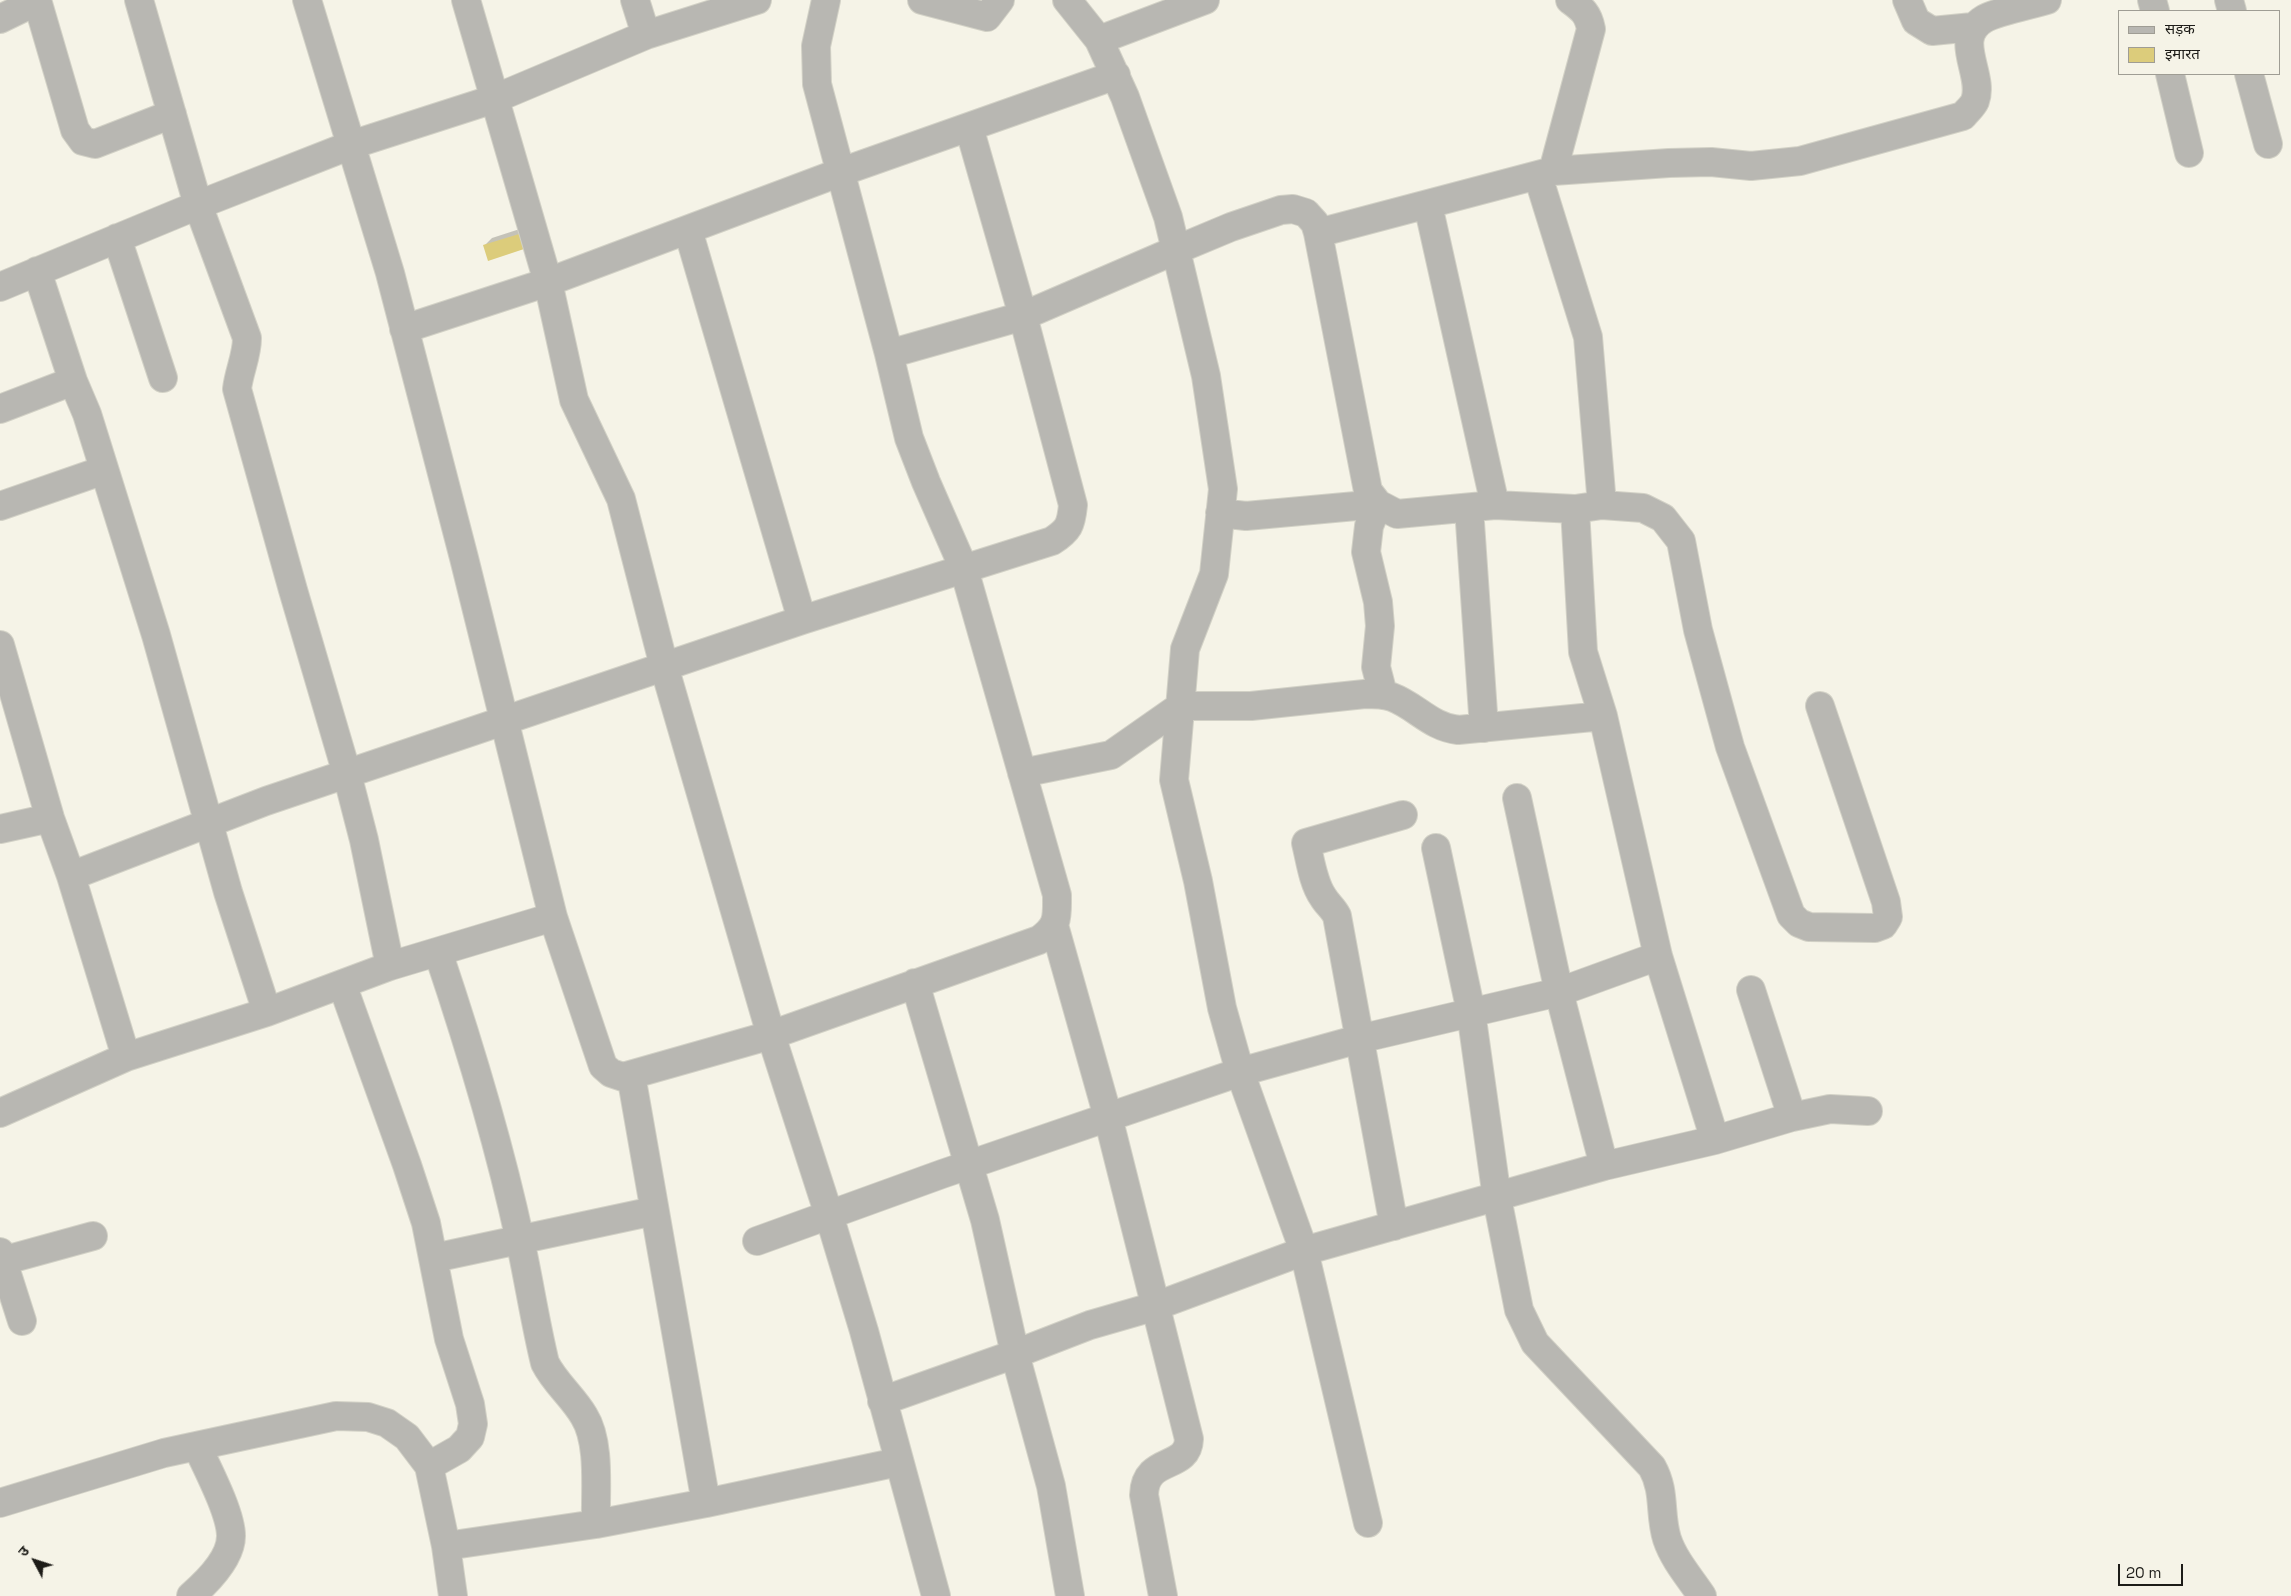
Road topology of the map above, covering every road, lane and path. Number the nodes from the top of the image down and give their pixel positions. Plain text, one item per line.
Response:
1 (37, 0) edge
2 (139, 0) edge
3 (307, 0) edge
4 (466, 0) edge
5 (635, 0) edge
6 (757, 0) edge
7 (826, 0) edge
8 (922, 0) edge
9 (1000, 0) edge
10 (1067, 0) edge
11 (1205, 0) edge
12 (1570, 0) edge
13 (1907, 0) edge
14 (2047, 0) edge
15 (0, 19) edge
16 (1973, 27) junction
17 (646, 35) junction
18 (1099, 40) junction
19 (1116, 75) junction
20 (2170, 75) edge
21 (2249, 75) edge
22 (494, 99) junction
23 (172, 114) junction
24 (969, 127) junction
25 (2268, 144) dead end
26 (351, 145) junction
27 (2190, 154) dead end
28 (841, 172) junction
29 (1545, 174) junction
30 (198, 205) junction
31 (1428, 205) junction
32 (688, 230) junction
33 (1318, 233) junction
34 (117, 238) junction
35 (1176, 250) junction
36 (37, 271) junction
37 (548, 282) junction
38 (0, 287) edge
39 (1023, 316) junction
40 (404, 329) junction
41 (889, 354) junction
42 (163, 378) dead end
43 (73, 381) junction
44 (0, 409) edge
45 (104, 470) junction
46 (1378, 504) junction
47 (1602, 505) junction
48 (0, 506) edge
49 (1482, 507) junction
50 (1575, 509) junction
51 (1220, 513) junction
52 (964, 569) junction
53 (802, 620) junction
54 (0, 645) edge
55 (664, 666) junction
56 (1383, 694) junction
57 (1181, 706) junction
58 (1820, 706) dead end
59 (1603, 716) junction
60 (504, 721) junction
61 (1484, 728) junction
62 (1022, 773) junction
63 (348, 774) junction
64 (1517, 798) dead end
65 (1403, 815) dead end
66 (50, 818) junction
67 (209, 823) junction
68 (0, 829) edge
69 (1436, 848) dead end
70 (71, 876) junction
71 (553, 917) junction
72 (1054, 926) junction
73 (438, 952) junction
74 (1658, 956) junction
75 (390, 966) junction
76 (915, 983) junction
77 (342, 984) junction
78 (1751, 990) dead end
79 (1558, 992) junction
80 (267, 1012) junction
81 (1470, 1012) junction
82 (770, 1035) junction
83 (1359, 1039) junction
84 (126, 1057) junction
85 (1240, 1072) junction
86 (631, 1074) junction
87 (1868, 1111) dead end
88 (0, 1114) edge
89 (1108, 1117) junction
90 (1792, 1118) junction
91 (1715, 1140) junction
92 (968, 1166) junction
93 (1604, 1166) junction
94 (1497, 1198) junction
95 (654, 1211) junction
96 (829, 1215) junction
97 (1394, 1226) junction
98 (93, 1236) dead end
99 (520, 1240) junction
100 (757, 1241) dead end
101 (1304, 1251) junction
102 (1, 1257) edge
103 (434, 1258) junction
104 (1156, 1306) junction
105 (22, 1321) dead end
106 (1015, 1354) junction
107 (882, 1401) junction
108 (197, 1446) junction
109 (898, 1462) junction
110 (429, 1466) junction
111 (0, 1503) edge
112 (706, 1503) junction
113 (1368, 1523) dead end
114 (596, 1524) junction
115 (446, 1546) junction
116 (933, 1595) edge
117 (191, 1596) edge
118 (453, 1596) edge
119 (1070, 1596) edge
120 (1163, 1596) edge
121 (1702, 1596) edge

1 - 15 street
1 - 23 street
2 - 23 street
3 - 26 street
4 - 22 street
5 - 17 street
6 - 17 street
7 - 28 street
8 - 9 street
10 - 18 street
11 - 18 street
12 - 29 street
13 - 16 street
14 - 16 street
16 - 29 street
17 - 22 street
18 - 19 street
19 - 24 street
19 - 35 street
20 - 27 street
21 - 25 street
22 - 26 street
22 - 37 street
23 - 30 street
24 - 28 street
24 - 39 street
26 - 30 street
26 - 40 street
28 - 32 street
28 - 41 street
29 - 31 street
29 - 47 street
30 - 34 street
30 - 63 street
31 - 33 street
31 - 49 street
32 - 37 street
32 - 53 street
33 - 35 street
33 - 46 street
34 - 36 street
34 - 42 street
35 - 39 street
35 - 51 street
36 - 38 street
36 - 43 street
37 - 40 street
37 - 55 street
39 - 41 street
39 - 52 street
40 - 60 street
41 - 52 street
43 - 44 street
43 - 45 street
45 - 48 street
45 - 67 street
46 - 49 street
46 - 51 street
46 - 56 street
47 - 50 street
47 - 58 street
49 - 50 street
49 - 61 street
50 - 59 street
51 - 57 street
52 - 53 street
52 - 62 street
53 - 55 street
54 - 66 street
55 - 60 street
55 - 82 street
56 - 57 street
56 - 61 street
57 - 62 street
57 - 85 street
59 - 61 street
59 - 74 street
60 - 63 street
60 - 71 street
62 - 72 street
63 - 67 street
63 - 75 street
64 - 79 street
65 - 83 street
66 - 68 street
66 - 70 street
67 - 70 street
67 - 80 street
69 - 81 street
70 - 84 street
71 - 73 street
71 - 86 street
72 - 76 street
72 - 89 street
73 - 75 street
73 - 99 street
74 - 79 street
74 - 91 street
75 - 77 street
76 - 82 street
76 - 92 street
77 - 80 street
77 - 103 street
78 - 90 street
79 - 81 street
79 - 93 street
80 - 84 street
81 - 83 street
81 - 94 street
82 - 86 street
82 - 96 street
83 - 85 street
83 - 97 street
84 - 88 street
85 - 89 street
85 - 101 street
86 - 95 street
87 - 90 street
89 - 92 street
89 - 104 street
90 - 91 street
91 - 93 street
92 - 96 street
92 - 106 street
93 - 94 street
94 - 97 street
94 - 121 street
95 - 99 street
95 - 112 street
96 - 100 street
96 - 107 street
97 - 101 street
98 - 102 street
99 - 103 street
99 - 114 street
101 - 104 street
101 - 113 street
102 - 105 street
103 - 110 street
104 - 106 street
104 - 120 street
106 - 107 street
106 - 119 street
107 - 109 street
108 - 110 street
108 - 111 street
108 - 117 street
109 - 112 street
109 - 116 street
110 - 115 street
112 - 114 street
114 - 115 street
115 - 118 street

